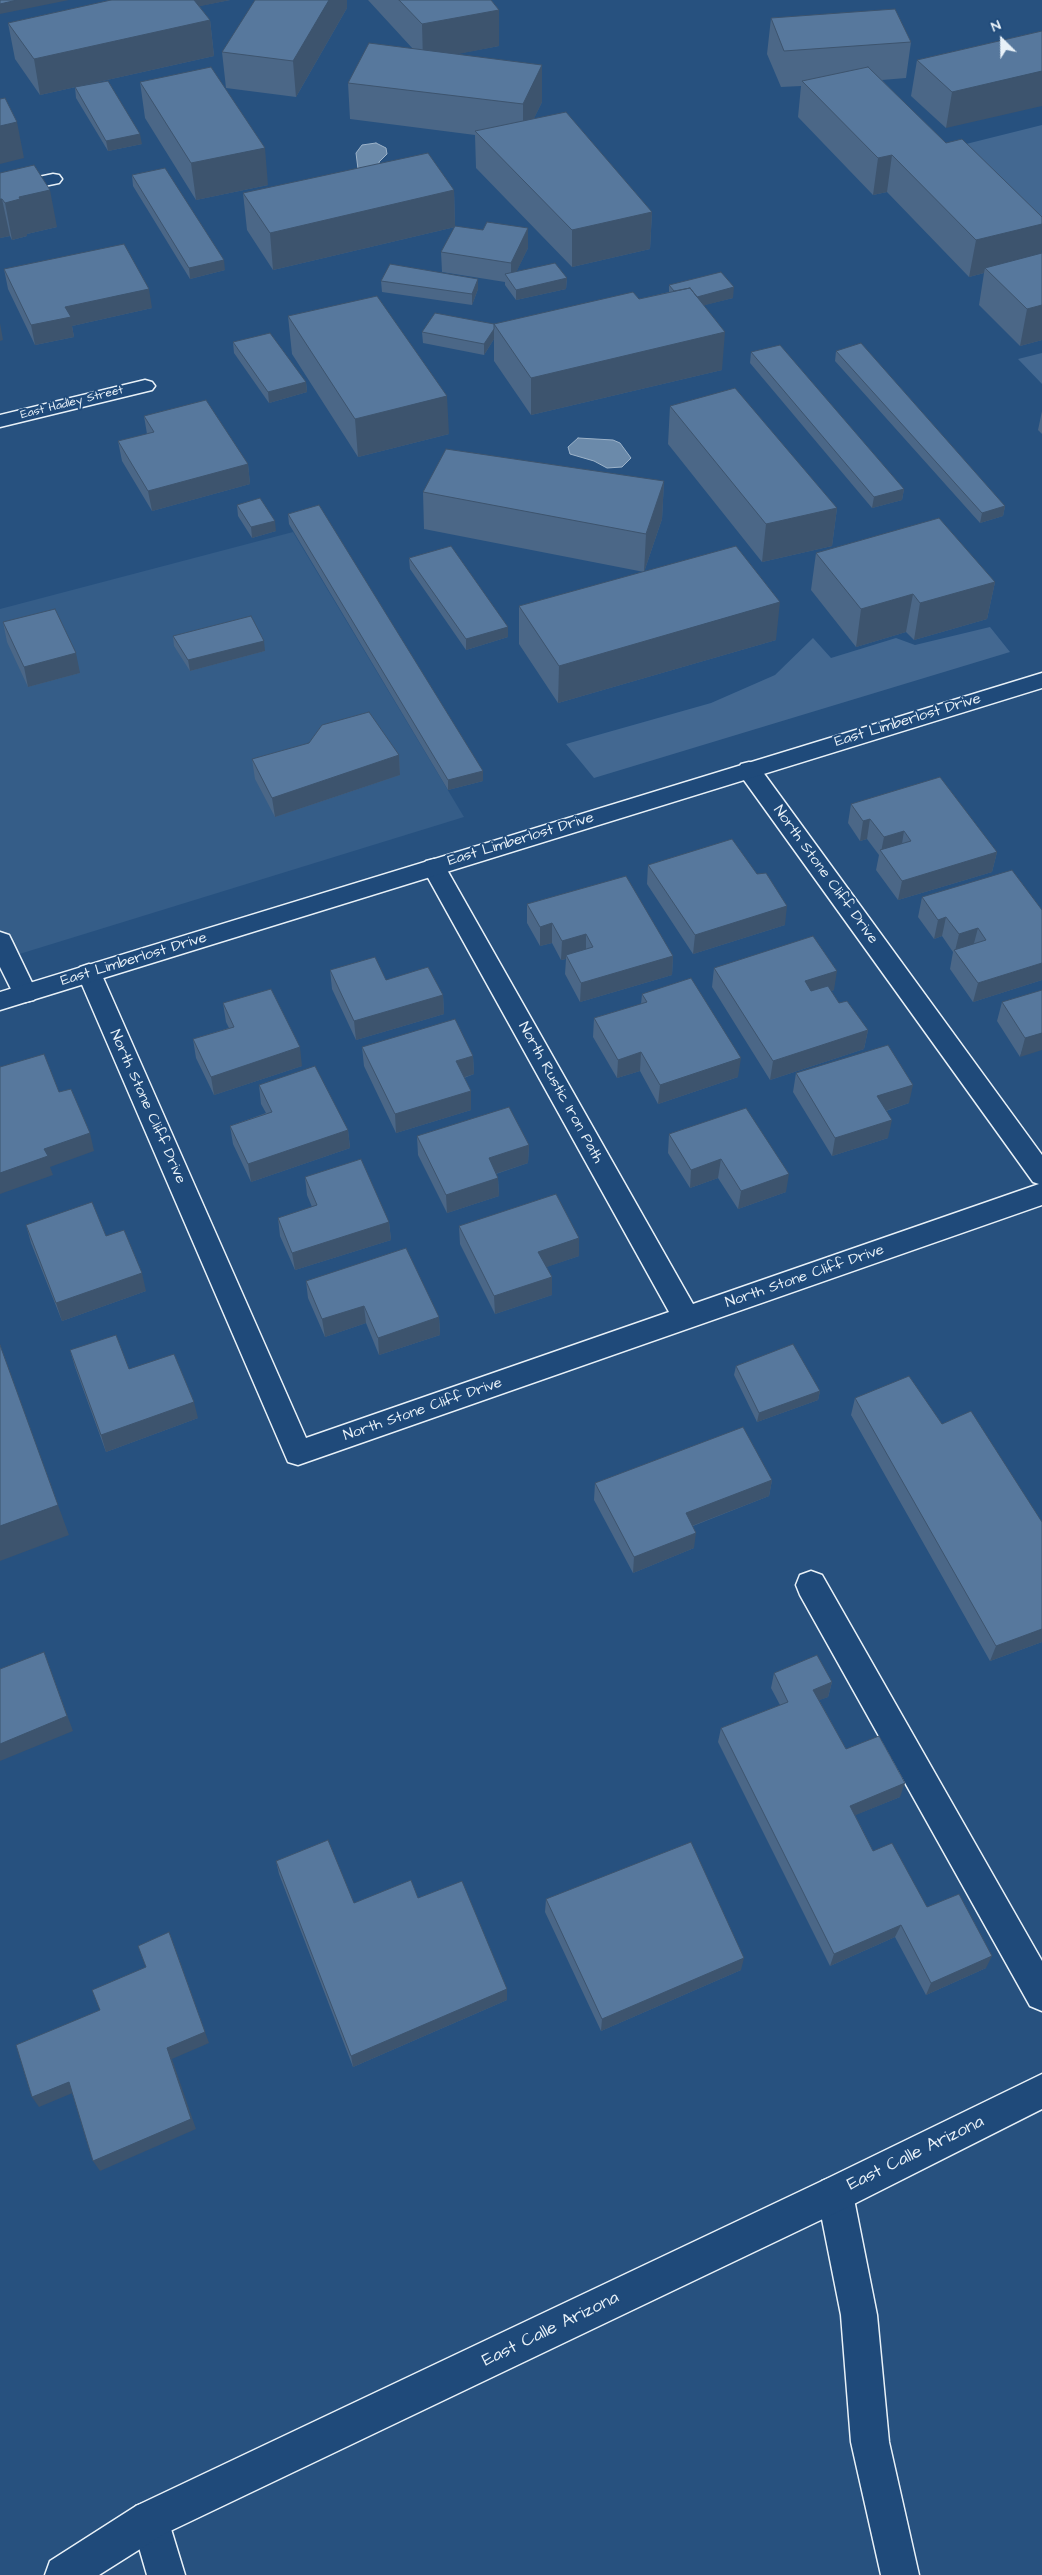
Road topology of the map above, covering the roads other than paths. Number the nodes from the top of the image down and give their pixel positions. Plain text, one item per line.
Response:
1 (53, 179) dead end
2 (0, 190) edge
3 (145, 386) dead end
4 (0, 421) edge
5 (1042, 680) edge
6 (749, 770) junction
7 (434, 867) junction
8 (0, 942) edge
9 (89, 973) junction
10 (25, 993) junction
11 (0, 1001) edge
12 (1042, 1174) edge
13 (1042, 1194) edge
14 (687, 1318) junction
15 (811, 1585) dead end
16 (1042, 1994) edge
17 (1042, 2091) edge
18 (835, 2194) junction
19 (150, 2520) junction
20 (64, 2575) edge
21 (166, 2575) edge
22 (900, 2575) edge

1 - 2 street
3 - 4 street, East Hadley Street
5 - 6 street, East Limberlost Drive
6 - 7 street, East Limberlost Drive
6 - 12 street, North Stone Cliff Drive
7 - 9 street, East Limberlost Drive
7 - 14 street, North Rustic Iron Path
8 - 10 street
9 - 10 street, East Limberlost Drive
9 - 14 street, North Stone Cliff Drive
10 - 11 street, East Limberlost Drive
13 - 14 street, North Stone Cliff Drive
15 - 16 street
17 - 18 street, East Calle Arizona
18 - 19 street, East Calle Arizona
18 - 22 street
19 - 20 street, East Calle Arizona
19 - 21 street

